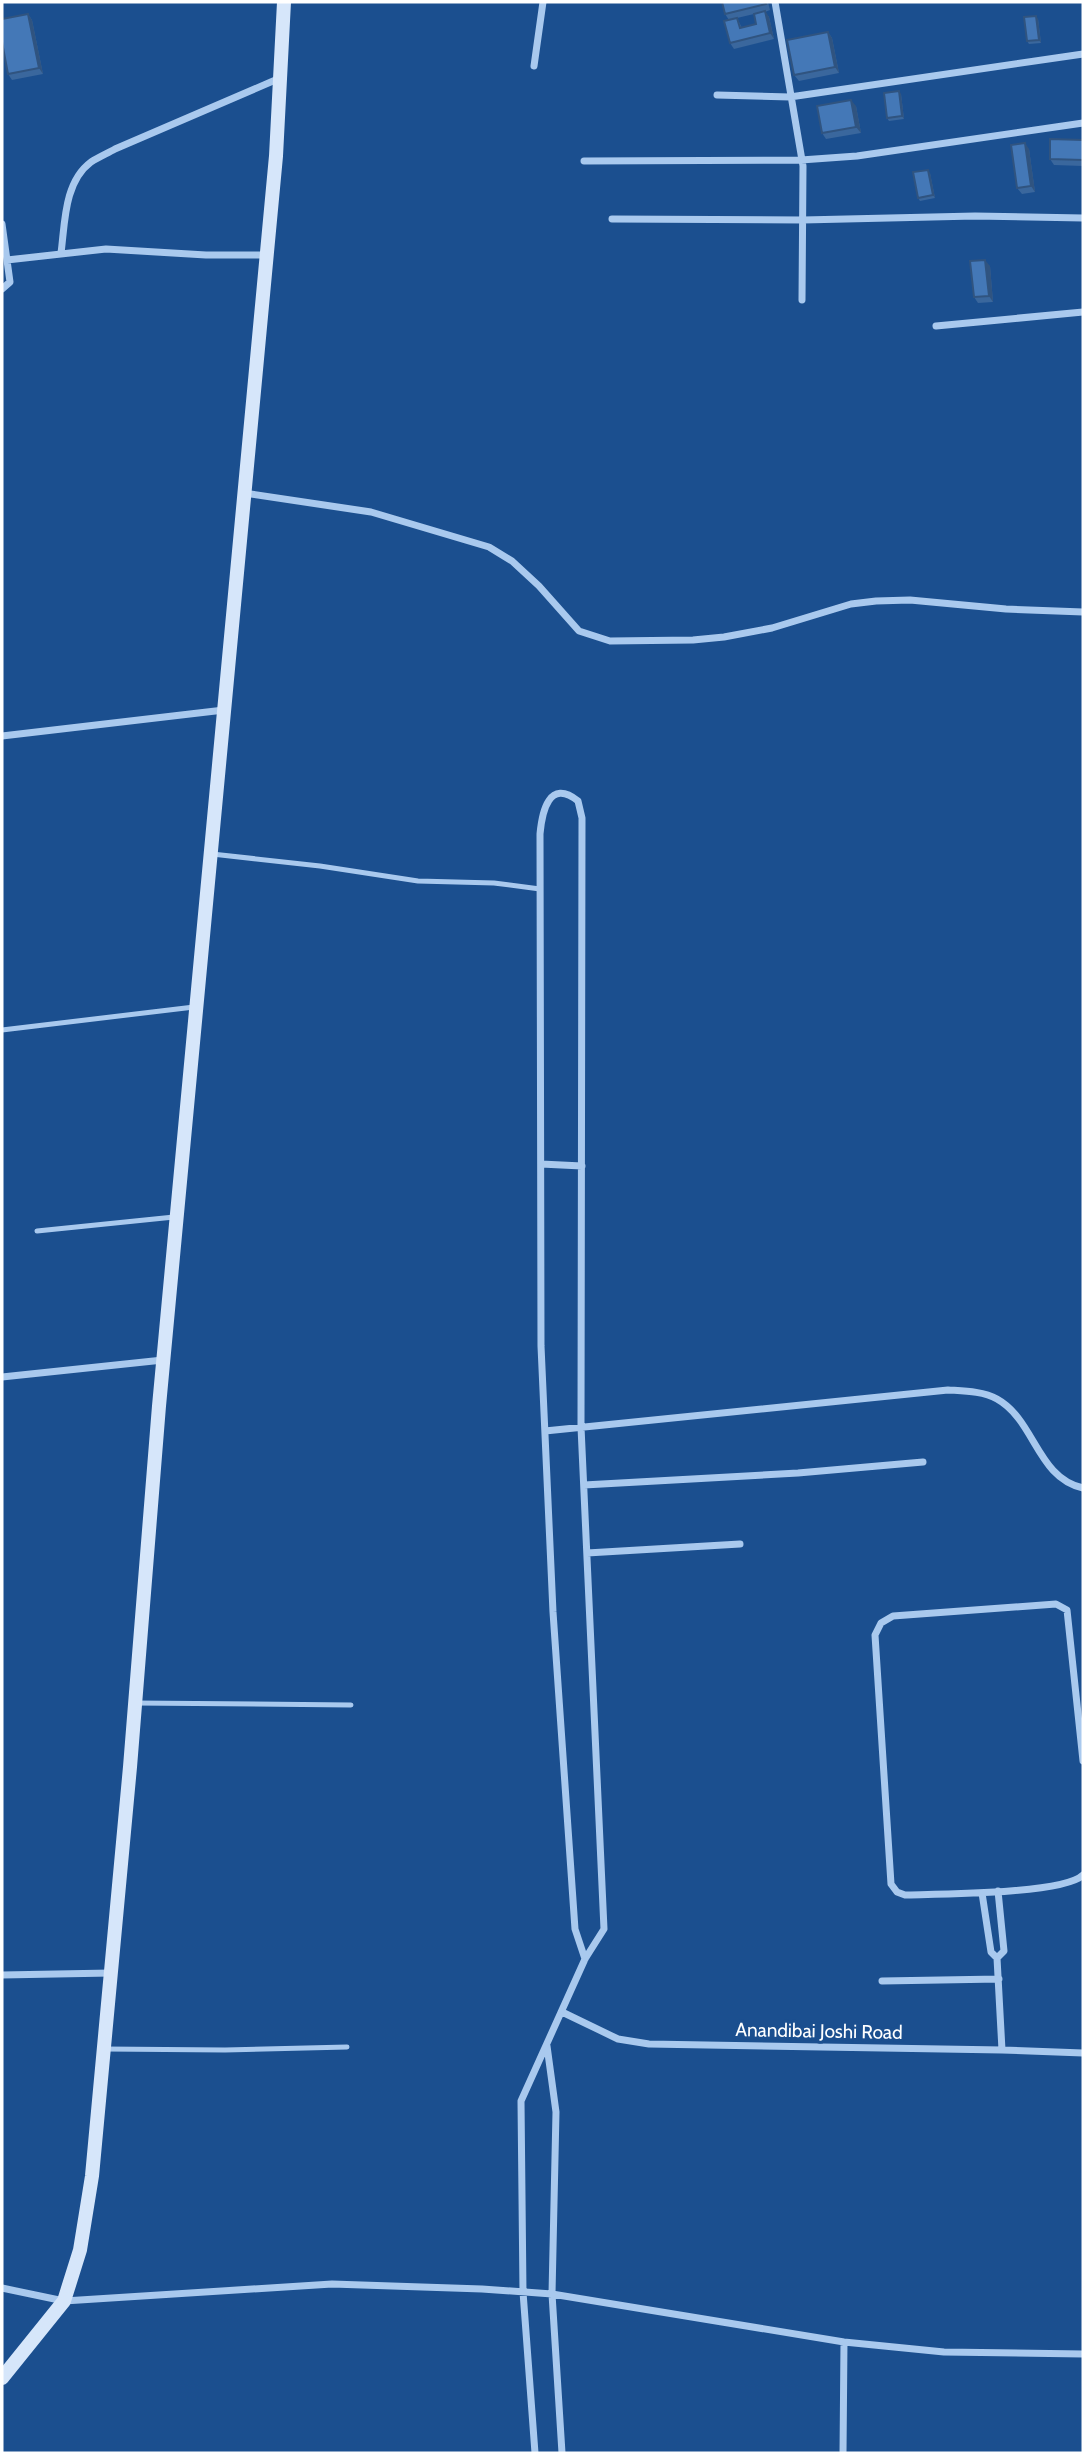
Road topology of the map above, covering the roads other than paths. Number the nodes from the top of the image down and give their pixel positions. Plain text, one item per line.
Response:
1 (284, 2) edge
2 (543, 2) edge
3 (775, 2) edge
4 (1083, 54) edge
5 (534, 66) dead end
6 (280, 78) junction
7 (717, 95) dead end
8 (790, 97) junction
9 (1083, 123) edge
10 (802, 160) junction
11 (583, 161) dead end
12 (1083, 218) edge
13 (612, 219) dead end
14 (803, 220) junction
15 (2, 224) edge
16 (2, 230) edge
17 (61, 253) junction
18 (266, 255) junction
19 (7, 260) junction
20 (2, 289) edge
21 (802, 300) dead end
22 (1083, 312) edge
23 (936, 326) dead end
24 (243, 493) junction
25 (1083, 612) edge
26 (224, 710) junction
27 (2, 736) edge
28 (212, 854) junction
29 (540, 889) junction
30 (197, 1007) junction
31 (2, 1030) edge
32 (541, 1164) junction
33 (582, 1166) junction
34 (177, 1217) junction
35 (37, 1231) dead end
36 (163, 1360) junction
37 (2, 1377) edge
38 (581, 1427) junction
39 (545, 1431) junction
40 (923, 1462) dead end
41 (583, 1485) junction
42 (1083, 1488) edge
43 (740, 1544) dead end
44 (587, 1553) junction
45 (135, 1703) junction
46 (351, 1705) dead end
47 (1083, 1760) edge
48 (1083, 1875) edge
49 (998, 1891) junction
50 (982, 1893) junction
51 (994, 1955) junction
52 (585, 1959) junction
53 (111, 1973) junction
54 (2, 1975) edge
55 (999, 1979) junction
56 (882, 1981) dead end
57 (562, 2012) junction
58 (347, 2046) dead end
59 (547, 2046) junction
60 (104, 2049) junction
61 (1002, 2050) junction
62 (1083, 2053) edge
63 (2, 2288) edge
64 (523, 2292) junction
65 (552, 2294) junction
66 (64, 2301) junction
67 (844, 2342) junction
68 (1083, 2354) edge
69 (2, 2378) edge
70 (535, 2453) edge
71 (562, 2453) edge
72 (843, 2453) edge

1 - 6 street
2 - 5 street
3 - 8 street
4 - 8 street
6 - 17 street
6 - 18 street
7 - 8 street
8 - 10 street
9 - 10 street
10 - 11 street
10 - 14 street
12 - 14 street
13 - 14 street
14 - 21 street
15 - 16 street
16 - 19 street
17 - 18 street
17 - 19 street
18 - 24 street
19 - 20 street
22 - 23 street
24 - 25 street
24 - 26 street
26 - 27 street
26 - 28 street
28 - 29 lane
28 - 30 street
29 - 32 street
29 - 33 street
30 - 31 lane
30 - 34 street
32 - 33 street
32 - 39 street
33 - 38 street
34 - 35 lane
34 - 36 street
36 - 37 street
36 - 45 street
38 - 39 street
38 - 41 street
38 - 42 street
39 - 52 street
40 - 41 street
41 - 44 street
43 - 44 street
44 - 52 street
45 - 46 lane
45 - 53 street
47 - 50 street
48 - 49 street
49 - 50 street
49 - 51 street
50 - 51 street
51 - 55 street
52 - 57 street
53 - 54 street
53 - 60 street
55 - 56 street
55 - 61 street
57 - 59 street
57 - 61 street, Anandibai Joshi Road
58 - 60 lane
59 - 64 street
59 - 65 street
60 - 66 street
61 - 62 street, Anandibai Joshi Road
63 - 66 street
64 - 65 street
64 - 66 street
64 - 70 street
65 - 67 street
65 - 71 street
66 - 69 street
67 - 68 street
67 - 72 street

